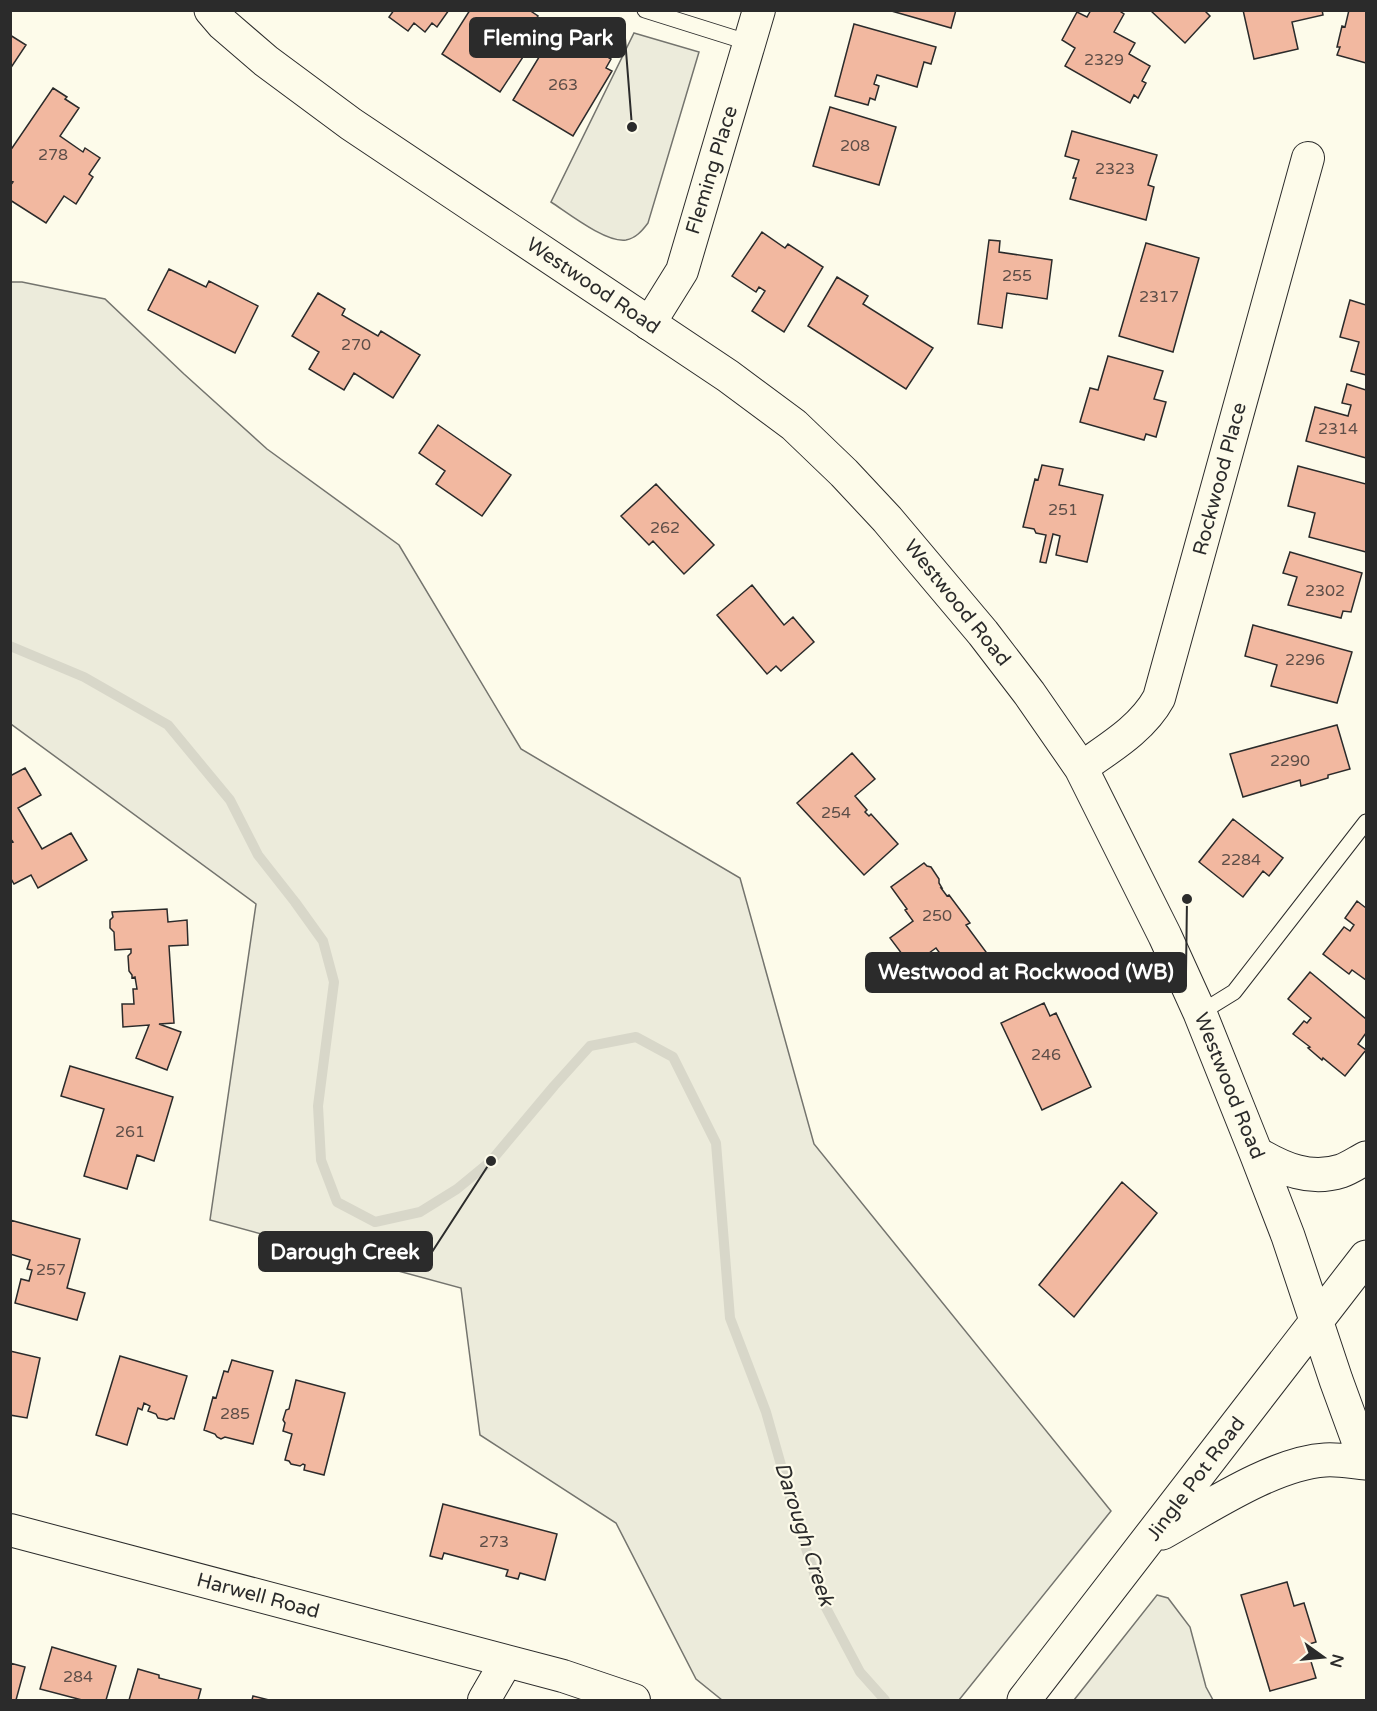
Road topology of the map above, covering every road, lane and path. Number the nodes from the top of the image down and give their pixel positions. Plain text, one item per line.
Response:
1 (211, 10) edge
2 (645, 10) edge
3 (759, 10) edge
4 (750, 43) junction
5 (1308, 158) dead end
6 (649, 324) junction
7 (1081, 768) junction
8 (1366, 822) edge
9 (1200, 1013) junction
10 (1256, 1153) junction
11 (1366, 1158) edge
12 (1366, 1257) edge
13 (1317, 1322) junction
14 (1366, 1463) edge
15 (10, 1530) edge
16 (1150, 1539) junction
17 (506, 1662) junction
18 (484, 1701) edge
19 (634, 1701) edge
20 (1024, 1701) edge

1 - 6 street, Westwood Road
2 - 4 lane
3 - 4 street, Fleming Place
4 - 6 street, Fleming Place
5 - 7 street, Rockwood Place
6 - 7 street, Westwood Road
7 - 9 street, Westwood Road
8 - 9 lane
9 - 10 street, Westwood Road
10 - 11 street
10 - 13 street, Westwood Road
12 - 13 street, Jingle Pot Road
13 - 14 street, Westwood Road
13 - 16 street, Jingle Pot Road
14 - 16 street
15 - 17 street, Harwell Road
16 - 20 street, Jingle Pot Road
17 - 18 street
17 - 19 street, Harwell Road

